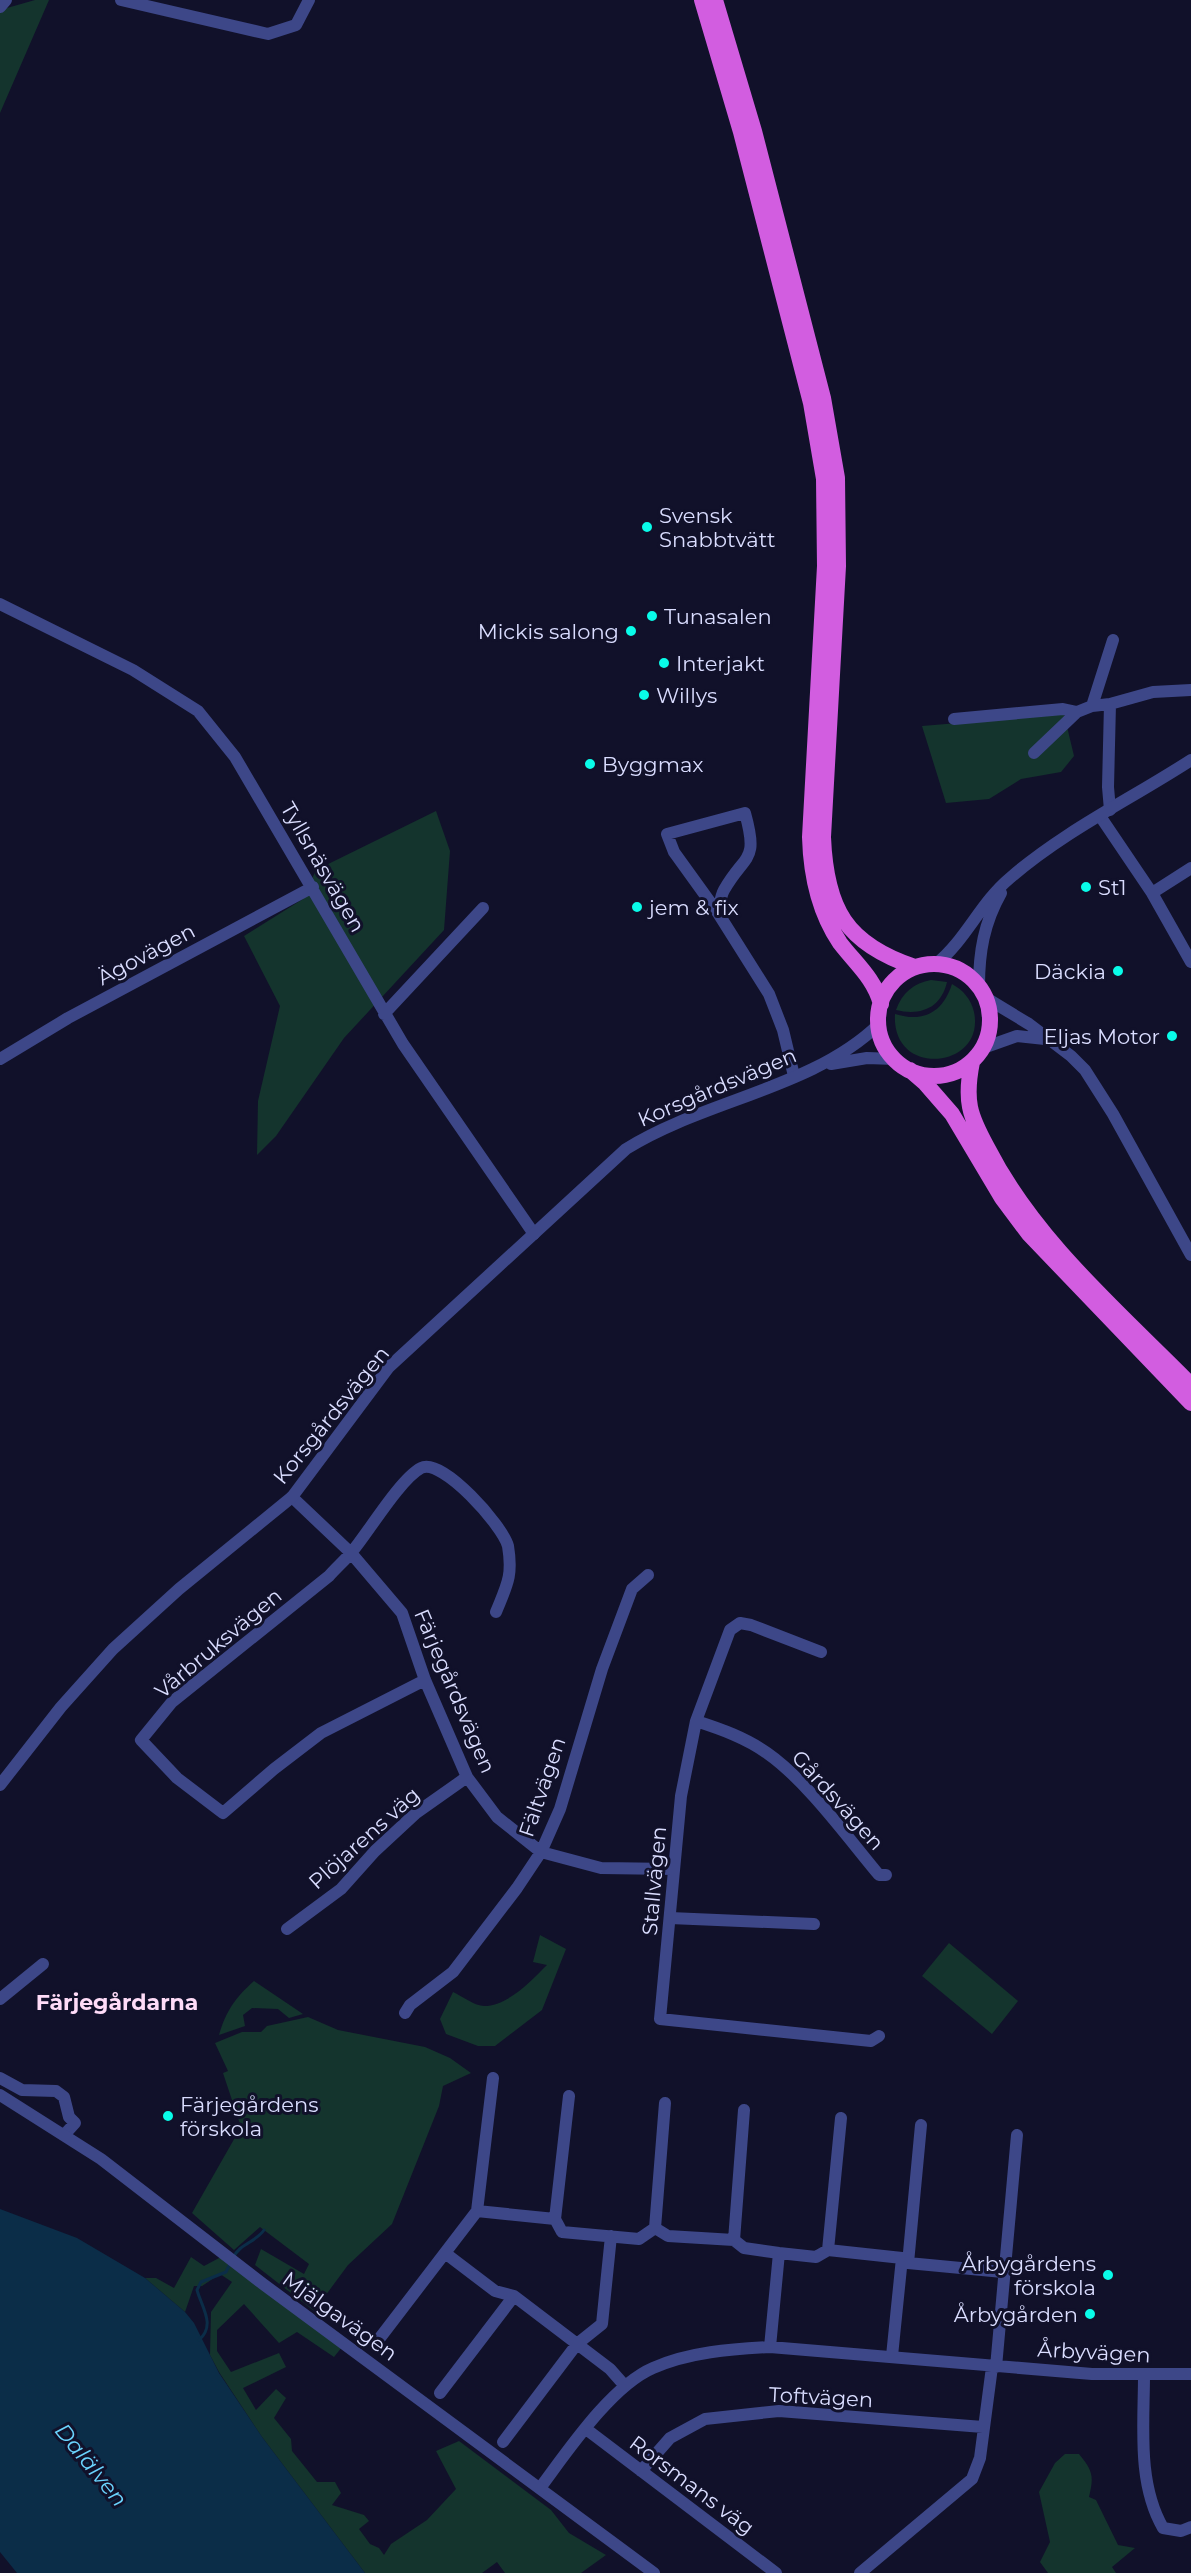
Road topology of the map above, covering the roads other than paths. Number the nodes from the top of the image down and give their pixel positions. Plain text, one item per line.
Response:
1 (6, 0) edge
2 (122, 0) edge
3 (309, 0) edge
4 (702, 0) edge
5 (715, 0) edge
6 (0, 7) edge
7 (0, 604) edge
8 (1113, 640) dead end
9 (1191, 690) edge
10 (1110, 704) junction
11 (1092, 706) junction
12 (1077, 712) junction
13 (954, 719) dead end
14 (1034, 753) dead end
15 (1191, 760) edge
16 (1105, 813) junction
17 (1189, 872) edge
18 (1011, 877) junction
19 (313, 887) junction
20 (1152, 893) junction
21 (483, 908) dead end
22 (718, 913) junction
23 (1191, 962) edge
24 (936, 964) junction
25 (915, 968) junction
26 (982, 992) junction
27 (881, 1004) junction
28 (384, 1014) junction
29 (879, 1024) junction
30 (1052, 1041) junction
31 (983, 1048) junction
32 (0, 1059) edge
33 (895, 1059) junction
34 (972, 1062) junction
35 (821, 1065) junction
36 (910, 1070) junction
37 (795, 1076) junction
38 (534, 1234) junction
39 (1191, 1255) edge
40 (1191, 1385) edge
41 (1191, 1403) edge
42 (292, 1497) junction
43 (351, 1553) junction
44 (648, 1575) dead end
45 (496, 1612) dead end
46 (821, 1652) dead end
47 (425, 1680) junction
48 (696, 1721) junction
49 (467, 1777) junction
50 (0, 1785) edge
51 (541, 1852) junction
52 (673, 1869) junction
53 (886, 1875) dead end
54 (670, 1918) junction
55 (814, 1924) dead end
56 (287, 1929) dead end
57 (43, 1964) dead end
58 (0, 2000) edge
59 (405, 2013) dead end
60 (879, 2036) dead end
61 (0, 2078) edge
62 (493, 2078) dead end
63 (0, 2095) edge
64 (569, 2096) dead end
65 (665, 2103) dead end
66 (744, 2110) dead end
67 (841, 2118) dead end
68 (921, 2126) dead end
69 (65, 2134) junction
70 (1017, 2135) dead end
71 (477, 2211) junction
72 (555, 2219) junction
73 (655, 2228) junction
74 (611, 2236) junction
75 (734, 2241) junction
76 (828, 2250) junction
77 (445, 2253) junction
78 (779, 2253) junction
79 (905, 2260) junction
80 (1003, 2272) junction
81 (514, 2296) junction
82 (376, 2343) dead end
83 (578, 2344) junction
84 (770, 2347) junction
85 (892, 2356) junction
86 (994, 2367) junction
87 (1191, 2374) edge
88 (1144, 2375) junction
89 (625, 2386) junction
90 (440, 2393) dead end
91 (983, 2427) junction
92 (586, 2428) junction
93 (503, 2442) dead end
94 (641, 2471) junction
95 (540, 2488) junction
96 (1191, 2527) edge
97 (654, 2573) edge
98 (776, 2573) edge
99 (860, 2573) edge

1 - 6 street
2 - 3 street
4 - 27 highway
5 - 25 highway
7 - 19 street, Tyllsnäsvägen
8 - 11 street
9 - 10 street
10 - 11 street
10 - 16 street
11 - 12 street
12 - 13 street
12 - 14 street
15 - 16 street
16 - 18 street
16 - 20 street
17 - 20 street
18 - 24 street
18 - 26 street
19 - 28 street, Tyllsnäsvägen
19 - 32 street, Ägovägen
20 - 23 street
21 - 28 street
22 - 22 street
22 - 37 street
24 - 25 highway
24 - 26 highway
25 - 27 highway
26 - 30 street
26 - 31 highway
27 - 29 highway
28 - 38 street, Tyllsnäsvägen
29 - 33 highway
29 - 35 street, Korsgårdsvägen
30 - 31 street
30 - 39 street
31 - 34 highway
33 - 35 street, Korsgårdsvägen
33 - 36 highway
34 - 36 highway
34 - 40 highway
35 - 37 street, Korsgårdsvägen
36 - 41 highway
37 - 38 street, Korsgårdsvägen
38 - 42 street, Korsgårdsvägen
42 - 43 street, Färjegårdsvägen
42 - 50 street, Korsgårdsvägen
43 - 45 street
43 - 47 street, Färjegårdsvägen
43 - 47 street, Vårbruksvägen
44 - 51 street, Fältvägen
46 - 48 street, Stallvägen
47 - 49 street, Färjegårdsvägen
48 - 52 street, Stallvägen
48 - 53 street, Gårdsvägen
49 - 51 street, Färjegårdsvägen
49 - 56 street, Plöjarens väg
51 - 52 street, Färjegårdsvägen
51 - 59 street, Fältvägen
52 - 54 street, Stallvägen
54 - 55 street
54 - 60 street, Stallvägen
57 - 58 street
61 - 69 street
62 - 71 street
63 - 69 street, Mjälgavägen
64 - 72 street
65 - 73 street
66 - 75 street
67 - 76 street
68 - 79 street
69 - 95 street, Mjälgavägen
70 - 80 street
71 - 72 street
71 - 77 street
72 - 74 street
73 - 74 street
73 - 75 street
74 - 83 street
75 - 78 street
76 - 78 street
76 - 79 street
77 - 81 street
77 - 82 street
78 - 84 street
79 - 80 street
79 - 85 street
80 - 86 street
81 - 83 street
81 - 90 street
83 - 89 street
83 - 93 street
84 - 85 street, Årbyvägen
84 - 89 street, Årbyvägen
85 - 86 street, Årbyvägen
86 - 88 street, Årbyvägen
86 - 91 street
87 - 88 street, Årbyvägen
88 - 96 street
89 - 92 street, Årbyvägen
91 - 94 street, Toftvägen
91 - 99 street
92 - 94 street, Rorsmans väg
92 - 95 street, Årbyvägen
94 - 98 street, Rorsmans väg
95 - 97 street, Mjälgavägen

